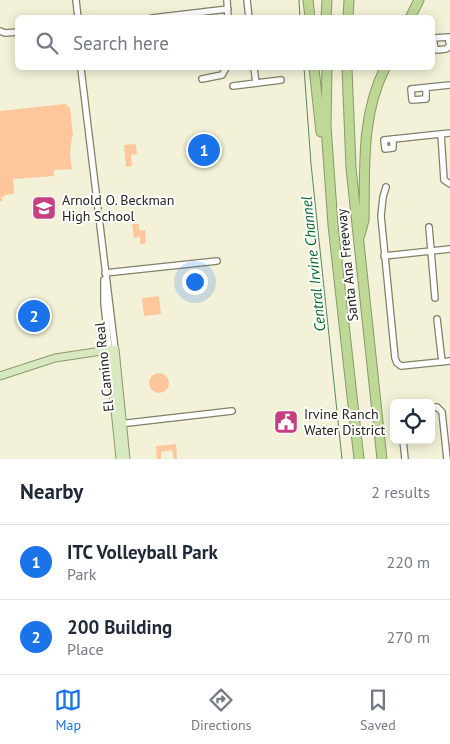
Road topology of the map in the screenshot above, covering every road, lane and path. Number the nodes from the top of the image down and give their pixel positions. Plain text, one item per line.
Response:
1 (76, 0) edge
2 (227, 0) edge
3 (247, 0) edge
4 (308, 0) edge
5 (326, 0) edge
6 (349, 0) edge
7 (419, 0) edge
8 (228, 9) junction
9 (78, 15) edge
10 (177, 15) edge
11 (228, 15) edge
12 (249, 15) edge
13 (310, 15) edge
14 (326, 15) edge
15 (348, 15) edge
16 (412, 15) edge
17 (0, 31) edge
18 (15, 32) edge
19 (81, 70) edge
20 (225, 70) edge
21 (254, 70) edge
22 (314, 70) edge
23 (327, 70) edge
24 (347, 70) edge
25 (384, 70) edge
26 (202, 79) dead end
27 (281, 80) dead end
28 (256, 83) junction
29 (234, 86) dead end
30 (450, 86) edge
31 (426, 88) dead end
32 (450, 133) edge
33 (440, 134) junction
34 (392, 140) dead end
35 (448, 183) edge
36 (330, 187) junction
37 (386, 187) dead end
38 (429, 226) dead end
39 (358, 242) junction
40 (450, 249) edge
41 (431, 251) junction
42 (384, 256) junction
43 (217, 260) dead end
44 (105, 273) junction
45 (435, 298) dead end
46 (438, 319) dead end
47 (112, 349) junction
48 (450, 361) edge
49 (442, 362) junction
50 (0, 376) edge
51 (435, 408) edge
52 (232, 411) dead end
53 (120, 424) junction
54 (403, 444) edge
55 (448, 455) edge
56 (120, 459) edge
57 (126, 459) edge
58 (359, 459) edge
59 (382, 459) edge
60 (405, 459) edge

1 - 9 street
2 - 8 street
3 - 12 street
4 - 13 highway
5 - 14 highway
6 - 15 highway
7 - 16 highway
8 - 10 street
8 - 11 street
17 - 18 street
19 - 44 street, El Camino Real
20 - 26 street
21 - 28 street
22 - 36 highway
23 - 36 highway, Santa Ana Freeway
24 - 39 highway, Santa Ana Freeway
25 - 39 highway
27 - 28 street
28 - 29 street
30 - 31 street
32 - 33 street
33 - 34 street
33 - 35 street
36 - 58 highway, Santa Ana Freeway
37 - 42 street
38 - 41 street
39 - 59 highway, Santa Ana Freeway
40 - 41 street
41 - 42 street
41 - 45 street
42 - 49 street
43 - 44 street
44 - 47 street, El Camino Real
46 - 49 street
47 - 50 main road
47 - 53 main road, El Camino Real
48 - 49 street
51 - 55 street
52 - 53 street
53 - 56 main road, El Camino Real
53 - 57 main road, El Camino Real
54 - 60 street

